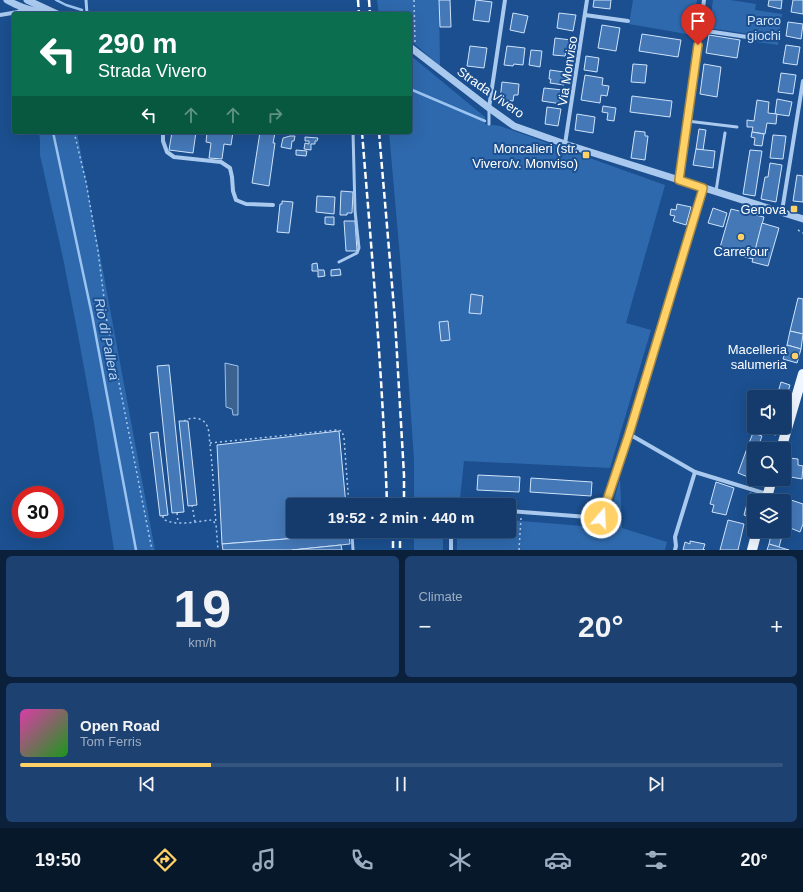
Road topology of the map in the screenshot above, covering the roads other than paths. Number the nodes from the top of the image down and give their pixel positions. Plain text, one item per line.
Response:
1 (8, 0) edge
2 (26, 0) edge
3 (86, 0) edge
4 (505, 0) edge
5 (587, 0) edge
6 (704, 0) edge
7 (24, 8) junction
8 (18, 12) edge
9 (39, 12) edge
10 (53, 12) edge
11 (86, 12) edge
12 (12, 13) edge
13 (0, 15) edge
14 (585, 15) junction
15 (628, 21) dead end
16 (700, 30) junction
17 (747, 37) dead end
18 (413, 49) edge
19 (803, 81) edge
20 (489, 108) junction
21 (687, 121) junction
22 (489, 124) dead end
23 (737, 127) dead end
24 (725, 133) dead end
25 (163, 134) edge
26 (353, 134) edge
27 (566, 144) junction
28 (679, 180) junction
29 (703, 188) junction
30 (716, 191) junction
31 (273, 205) dead end
32 (782, 211) junction
33 (803, 219) edge
34 (339, 262) dead end
35 (803, 374) edge
36 (629, 434) junction
37 (783, 442) edge
38 (695, 472) junction
39 (756, 494) edge
40 (516, 512) edge
41 (352, 538) edge
42 (451, 538) edge
43 (755, 538) edge
44 (353, 550) edge
45 (451, 550) edge
46 (675, 550) edge
47 (752, 550) edge

1 - 7 street
2 - 10 street
3 - 11 lane
4 - 20 street
5 - 14 street, Via Monviso
6 - 16 street
7 - 8 street
7 - 9 street
12 - 13 street
14 - 15 street
14 - 27 street, Via Monviso
16 - 17 street
16 - 21 street
18 - 20 street, Strada Vivero
19 - 32 street
20 - 22 lane
20 - 27 street, Strada Vivero
21 - 23 lane
21 - 28 street
24 - 30 lane
25 - 31 street
26 - 34 lane
27 - 28 street, Strada Vivero
28 - 29 street, Strada Vivero
29 - 30 street, Strada Vivero
29 - 36 street
30 - 32 street, Strada Vivero
32 - 33 street, Strada Vivero
35 - 37 main road
36 - 38 street
36 - 40 street
38 - 39 street
38 - 46 street
41 - 44 lane
42 - 45 street
43 - 47 main road

